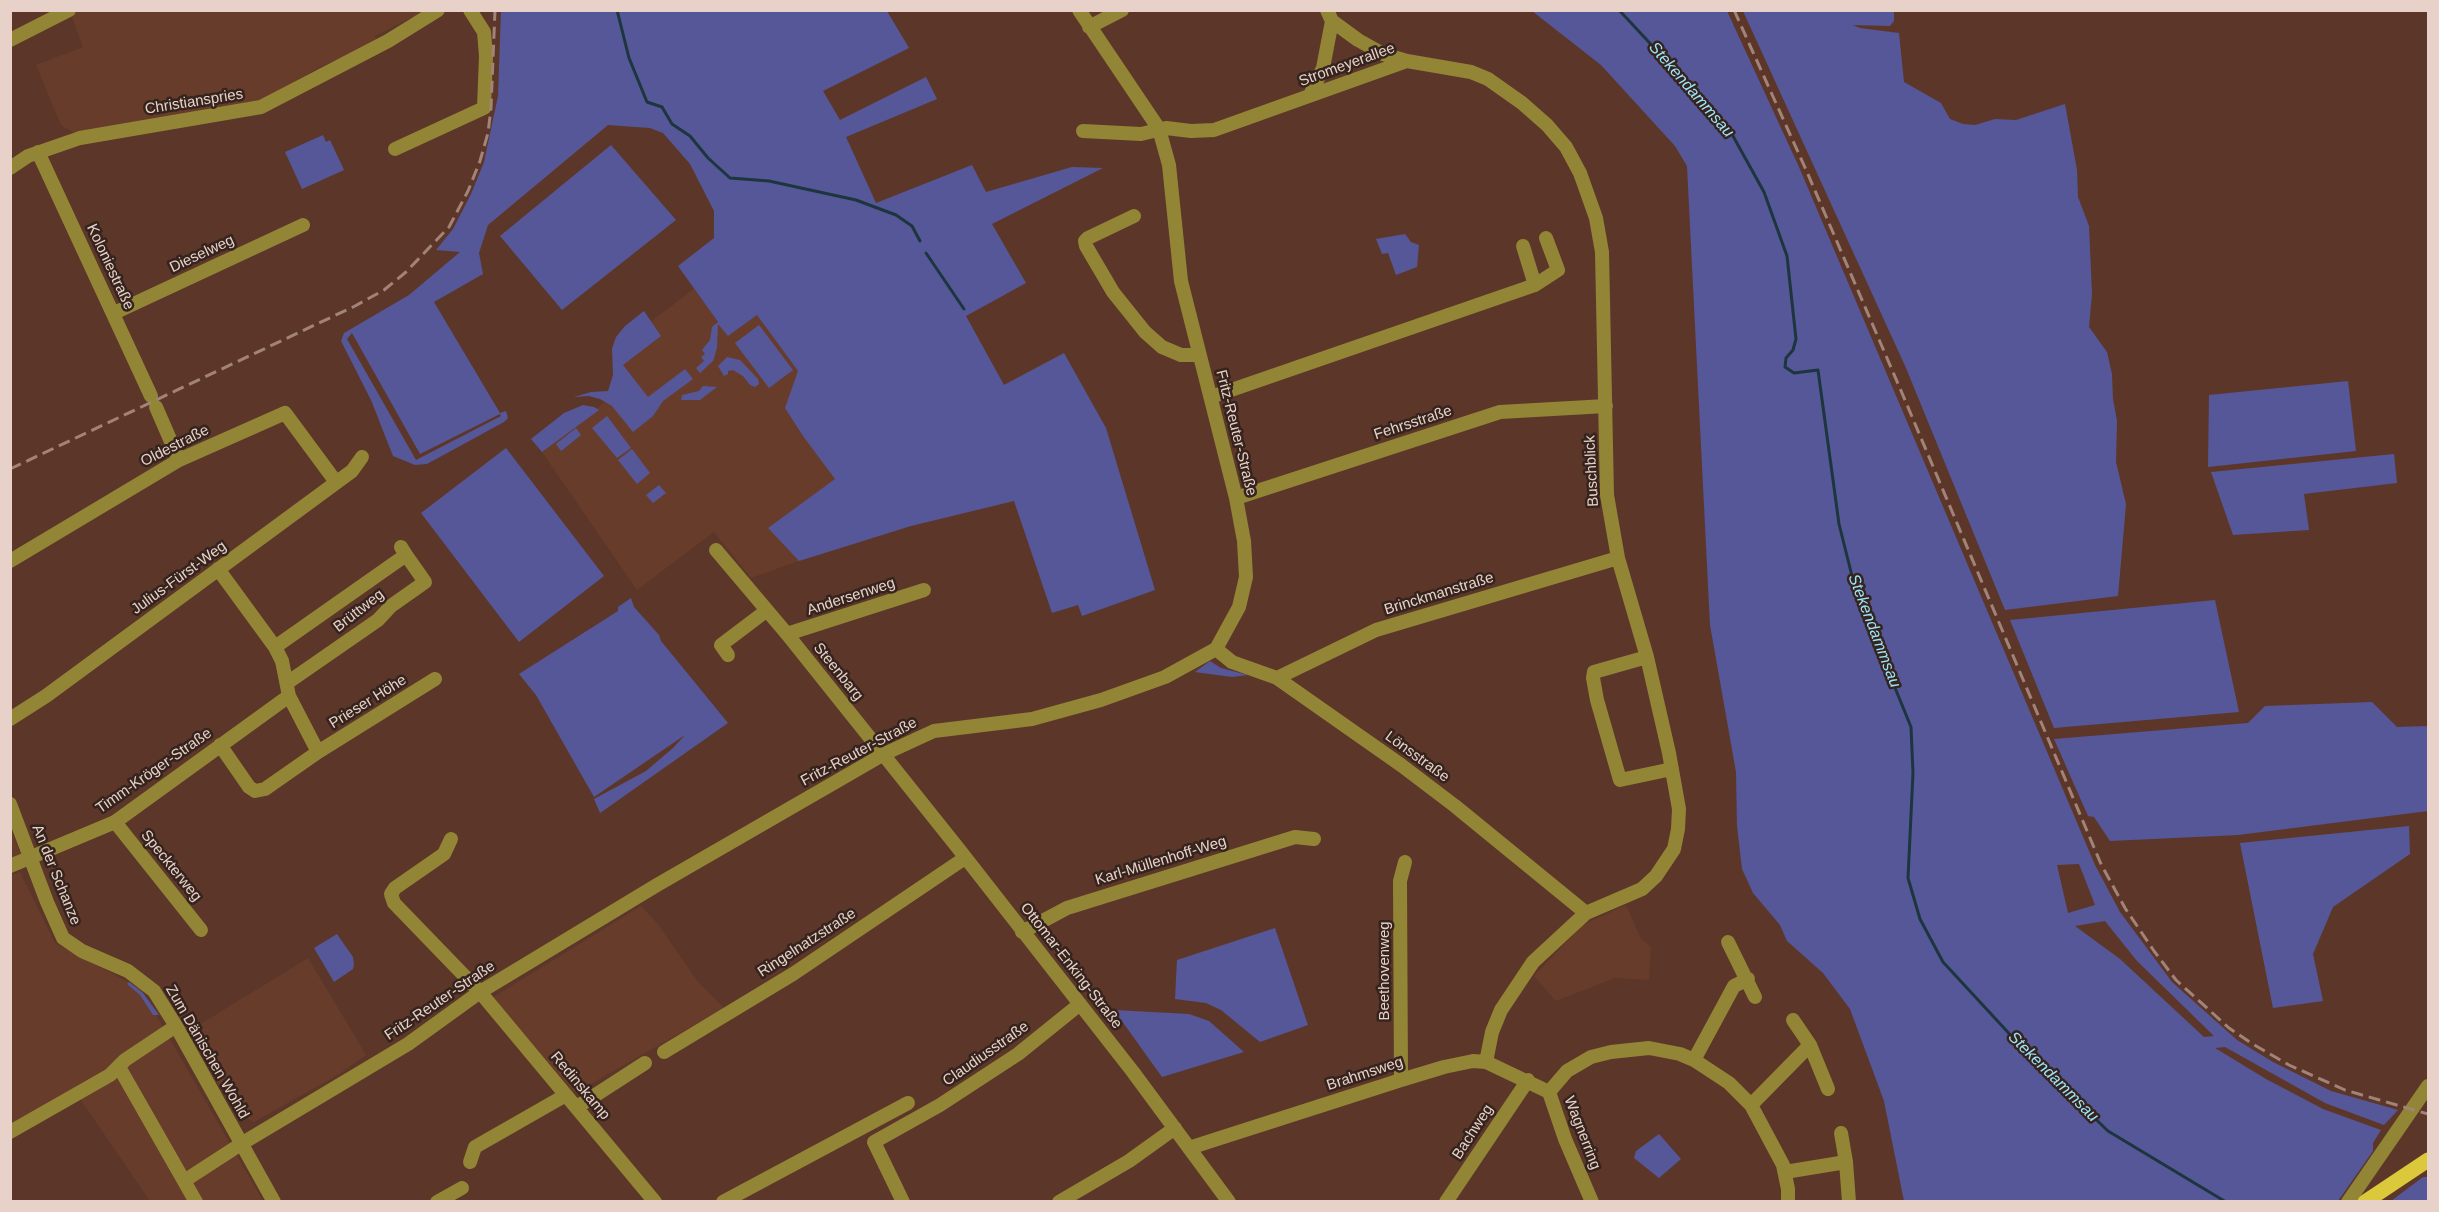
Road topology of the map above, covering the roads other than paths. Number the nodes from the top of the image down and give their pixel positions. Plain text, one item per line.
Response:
1 (69, 10) edge
2 (438, 10) edge
3 (470, 10) edge
4 (1079, 10) edge
5 (1122, 10) edge
6 (1330, 16) edge
7 (1089, 27) junction
8 (10, 40) edge
9 (1407, 61) junction
10 (1310, 95) junction
11 (1159, 129) junction
12 (1083, 131) dead end
13 (395, 149) dead end
14 (38, 152) junction
15 (10, 168) edge
16 (1134, 216) dead end
17 (303, 225) dead end
18 (1546, 238) dead end
19 (1523, 246) dead end
20 (1603, 279) joint
21 (1535, 285) junction
22 (114, 313) junction
23 (1199, 355) junction
24 (1211, 397) junction
25 (1606, 406) junction
26 (362, 457) dead end
27 (179, 460) junction
28 (336, 482) junction
29 (1236, 498) junction
30 (716, 550) dead end
31 (1617, 558) junction
32 (10, 561) edge
33 (218, 569) junction
34 (924, 590) dead end
35 (766, 611) junction
36 (787, 634) junction
37 (275, 647) junction
38 (1216, 649) junction
39 (728, 655) dead end
40 (1647, 657) junction
41 (1276, 678) junction
42 (435, 679) dead end
43 (288, 690) junction
44 (10, 719) edge
45 (220, 744) junction
46 (318, 753) junction
47 (884, 754) junction
48 (1672, 770) junction
49 (10, 804) edge
50 (115, 822) junction
51 (1314, 838) dead end
52 (451, 839) dead end
53 (31, 858) junction
54 (965, 858) junction
55 (1405, 862) dead end
56 (10, 866) edge
57 (1586, 913) junction
58 (201, 930) dead end
59 (1022, 932) junction
60 (1728, 942) dead end
61 (82, 951) joint
62 (1748, 979) junction
63 (480, 992) junction
64 (1755, 997) dead end
65 (1080, 1004) junction
66 (1794, 1020) dead end
67 (176, 1026) junction
68 (1810, 1045) junction
69 (664, 1052) dead end
70 (1694, 1060) junction
71 (1486, 1062) junction
72 (645, 1064) dead end
73 (119, 1067) junction
74 (1401, 1080) junction
75 (1528, 1080) junction
76 (2428, 1086) edge
77 (1828, 1089) dead end
78 (1549, 1092) junction
79 (567, 1095) junction
80 (1751, 1105) junction
81 (577, 1107) junction
82 (906, 1124) junction
83 (1175, 1128) junction
84 (10, 1132) edge
85 (1841, 1133) dead end
86 (241, 1144) junction
87 (1189, 1148) junction
88 (2428, 1160) edge
89 (470, 1162) dead end
90 (1846, 1162) junction
91 (1785, 1172) junction
92 (184, 1181) junction
93 (462, 1188) dead end
94 (196, 1202) edge
95 (274, 1202) edge
96 (437, 1202) edge
97 (655, 1202) edge
98 (723, 1202) edge
99 (903, 1202) edge
100 (1059, 1202) edge
101 (1229, 1202) edge
102 (1446, 1202) edge
103 (1592, 1202) edge
104 (1788, 1202) edge
105 (1849, 1202) edge
106 (2348, 1202) edge
107 (2365, 1202) edge

1 - 8 street
2 - 14 street, Christianspries
3 - 13 street
4 - 7 street, Fritz-Reuter-Straße
5 - 7 street
6 - 9 street
6 - 10 street
7 - 11 street, Fritz-Reuter-Straße
9 - 10 street, Stromeyerallee
9 - 20 street, Stromeyerallee
10 - 11 street, Stromeyerallee
11 - 12 street, Stromeyerallee
11 - 23 street, Fritz-Reuter-Straße
14 - 15 street, Christianspries
14 - 22 street, Koloniestraße
16 - 23 street
17 - 22 street, Dieselweg
18 - 21 street
19 - 21 street
20 - 25 street, Buschblick
21 - 24 street
22 - 27 street, Koloniestraße
23 - 24 street, Fritz-Reuter-Straße
24 - 29 street, Fritz-Reuter-Straße
25 - 29 street, Fehrsstraße
25 - 31 street, Buschblick
26 - 28 street, Julius-Fürst-Weg
27 - 28 street, Oldestraße
27 - 32 street, Oldestraße
28 - 33 street, Julius-Fürst-Weg
29 - 38 street, Fritz-Reuter-Straße
30 - 35 street, Steenbarg
31 - 40 street, Buschblick
31 - 41 street, Brinckmanstraße
33 - 37 street
33 - 44 street, Julius-Fürst-Weg
34 - 36 street, Andersenweg
35 - 36 street, Steenbarg
35 - 39 street
36 - 47 street, Steenbarg
37 - 43 street
37 - 43 street, Brüttweg
38 - 41 street, Lönsstraße
38 - 47 street, Fritz-Reuter-Straße
40 - 48 street, Buschblick
40 - 48 street
41 - 57 street, Lönsstraße
42 - 46 street, Prieser Höhe
43 - 45 street, Timm-Kröger-Straße
43 - 46 street
45 - 46 street, Prieser Höhe
45 - 50 street, Timm-Kröger-Straße
47 - 54 street, Ottomar-Enking-Straße
47 - 63 street, Fritz-Reuter-Straße
48 - 57 street, Buschblick
49 - 53 street, An der Schanze
50 - 53 street, Timm-Kröger-Straße
50 - 58 street, Speckterweg
51 - 59 street, Karl-Müllenhoff-Weg
52 - 63 street, Redinskamp
53 - 56 street, Timm-Kröger-Straße
53 - 61 street, An der Schanze
54 - 59 street, Ottomar-Enking-Straße
54 - 69 street, Ringelnatzstraße
55 - 74 street, Beethovenweg
57 - 71 street, Buschblick
59 - 65 street, Ottomar-Enking-Straße
60 - 62 street
61 - 67 street, Zum Dänischen Wohld
62 - 64 street
62 - 70 street
63 - 79 street, Redinskamp
63 - 86 street, Fritz-Reuter-Straße
65 - 82 street, Claudiusstraße
65 - 83 street, Ottomar-Enking-Straße
66 - 68 street
67 - 73 street
67 - 86 street, Zum Dänischen Wohld
68 - 77 street
68 - 80 street
70 - 78 street, Wagnerring
70 - 80 street, Wagnerring
71 - 74 street, Brahmsweg
71 - 75 street, Brahmsweg
72 - 81 street
73 - 84 street
73 - 92 street
74 - 87 street, Brahmsweg
75 - 78 street, Brahmsweg
75 - 102 street, Bachweg
76 - 106 street
78 - 103 street, Wagnerring
79 - 81 street, Redinskamp
79 - 89 street
80 - 91 street, Wagnerring
81 - 97 street, Redinskamp
82 - 98 street
82 - 99 street, Claudiusstraße
83 - 87 street, Ottomar-Enking-Straße
83 - 100 street
85 - 90 street
86 - 92 street, Fritz-Reuter-Straße
86 - 95 street, Zum Dänischen Wohld
87 - 101 street, Ottomar-Enking-Straße
88 - 107 main road
90 - 91 street
90 - 105 street
91 - 104 street, Wagnerring
92 - 94 street
93 - 96 street

